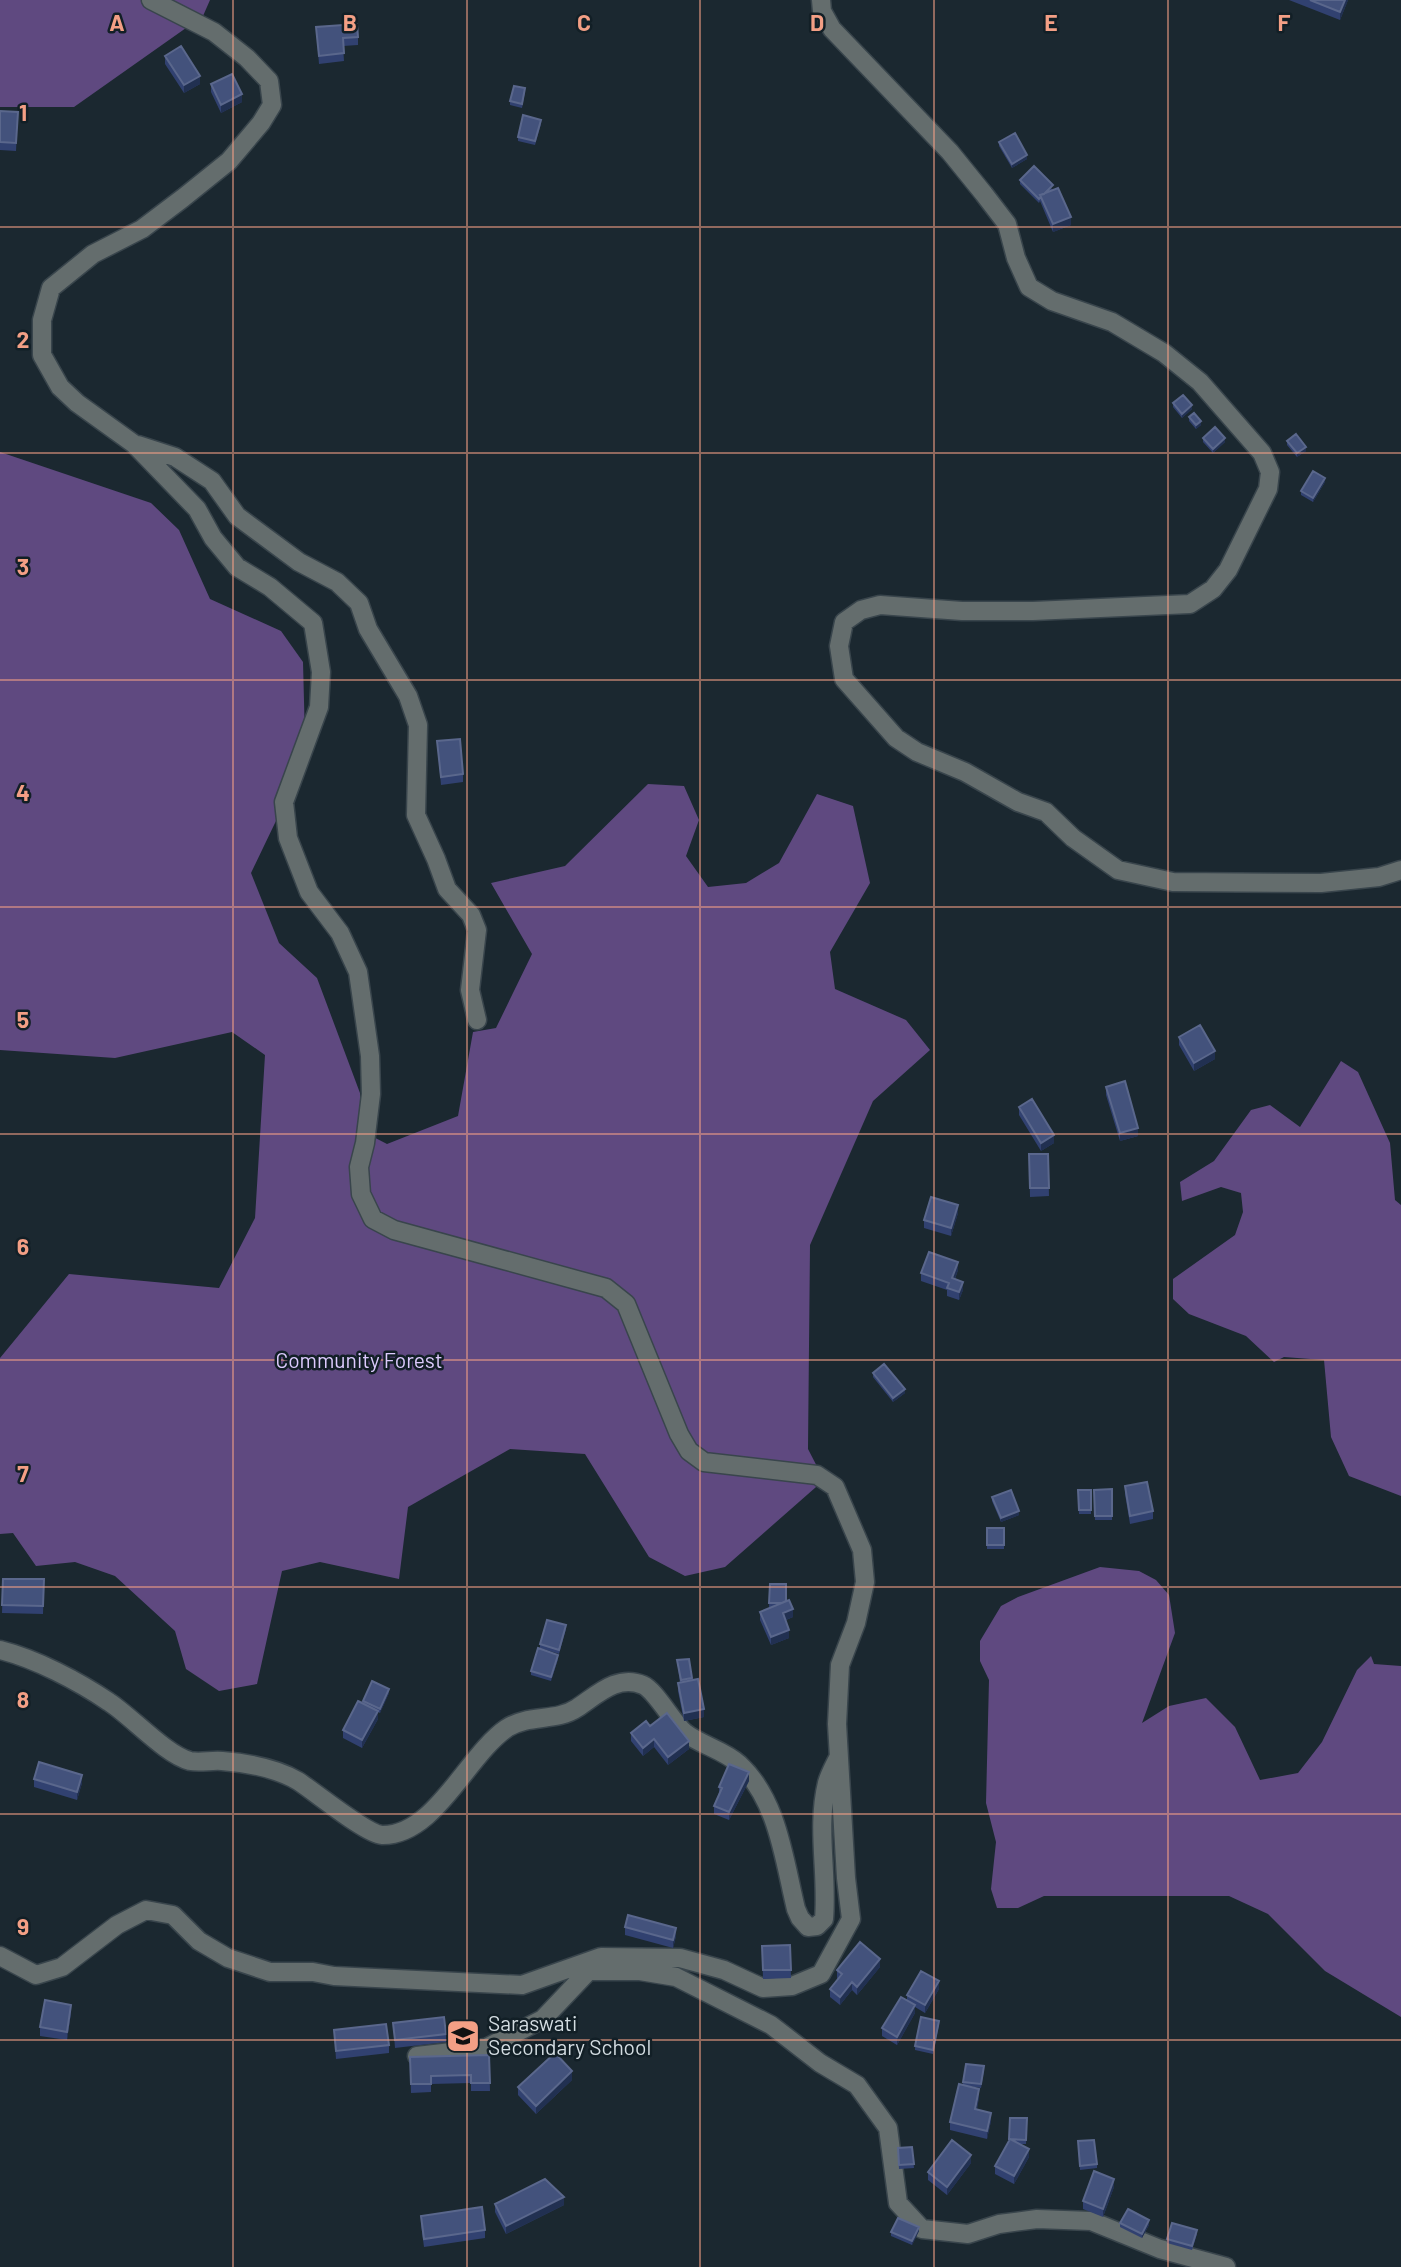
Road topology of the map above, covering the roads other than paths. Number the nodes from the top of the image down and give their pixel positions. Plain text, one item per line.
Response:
1 (151, 0) edge
2 (821, 0) edge
3 (134, 444) junction
4 (1401, 870) edge
5 (477, 1020) dead end
6 (0, 1650) edge
7 (840, 1755) junction
8 (0, 1956) edge
9 (595, 1964) junction
10 (418, 2056) edge
11 (1226, 2267) edge

1 - 3 street
2 - 4 street
3 - 5 street
3 - 7 street
6 - 7 street
7 - 9 street
8 - 9 street
9 - 10 street
9 - 11 street

